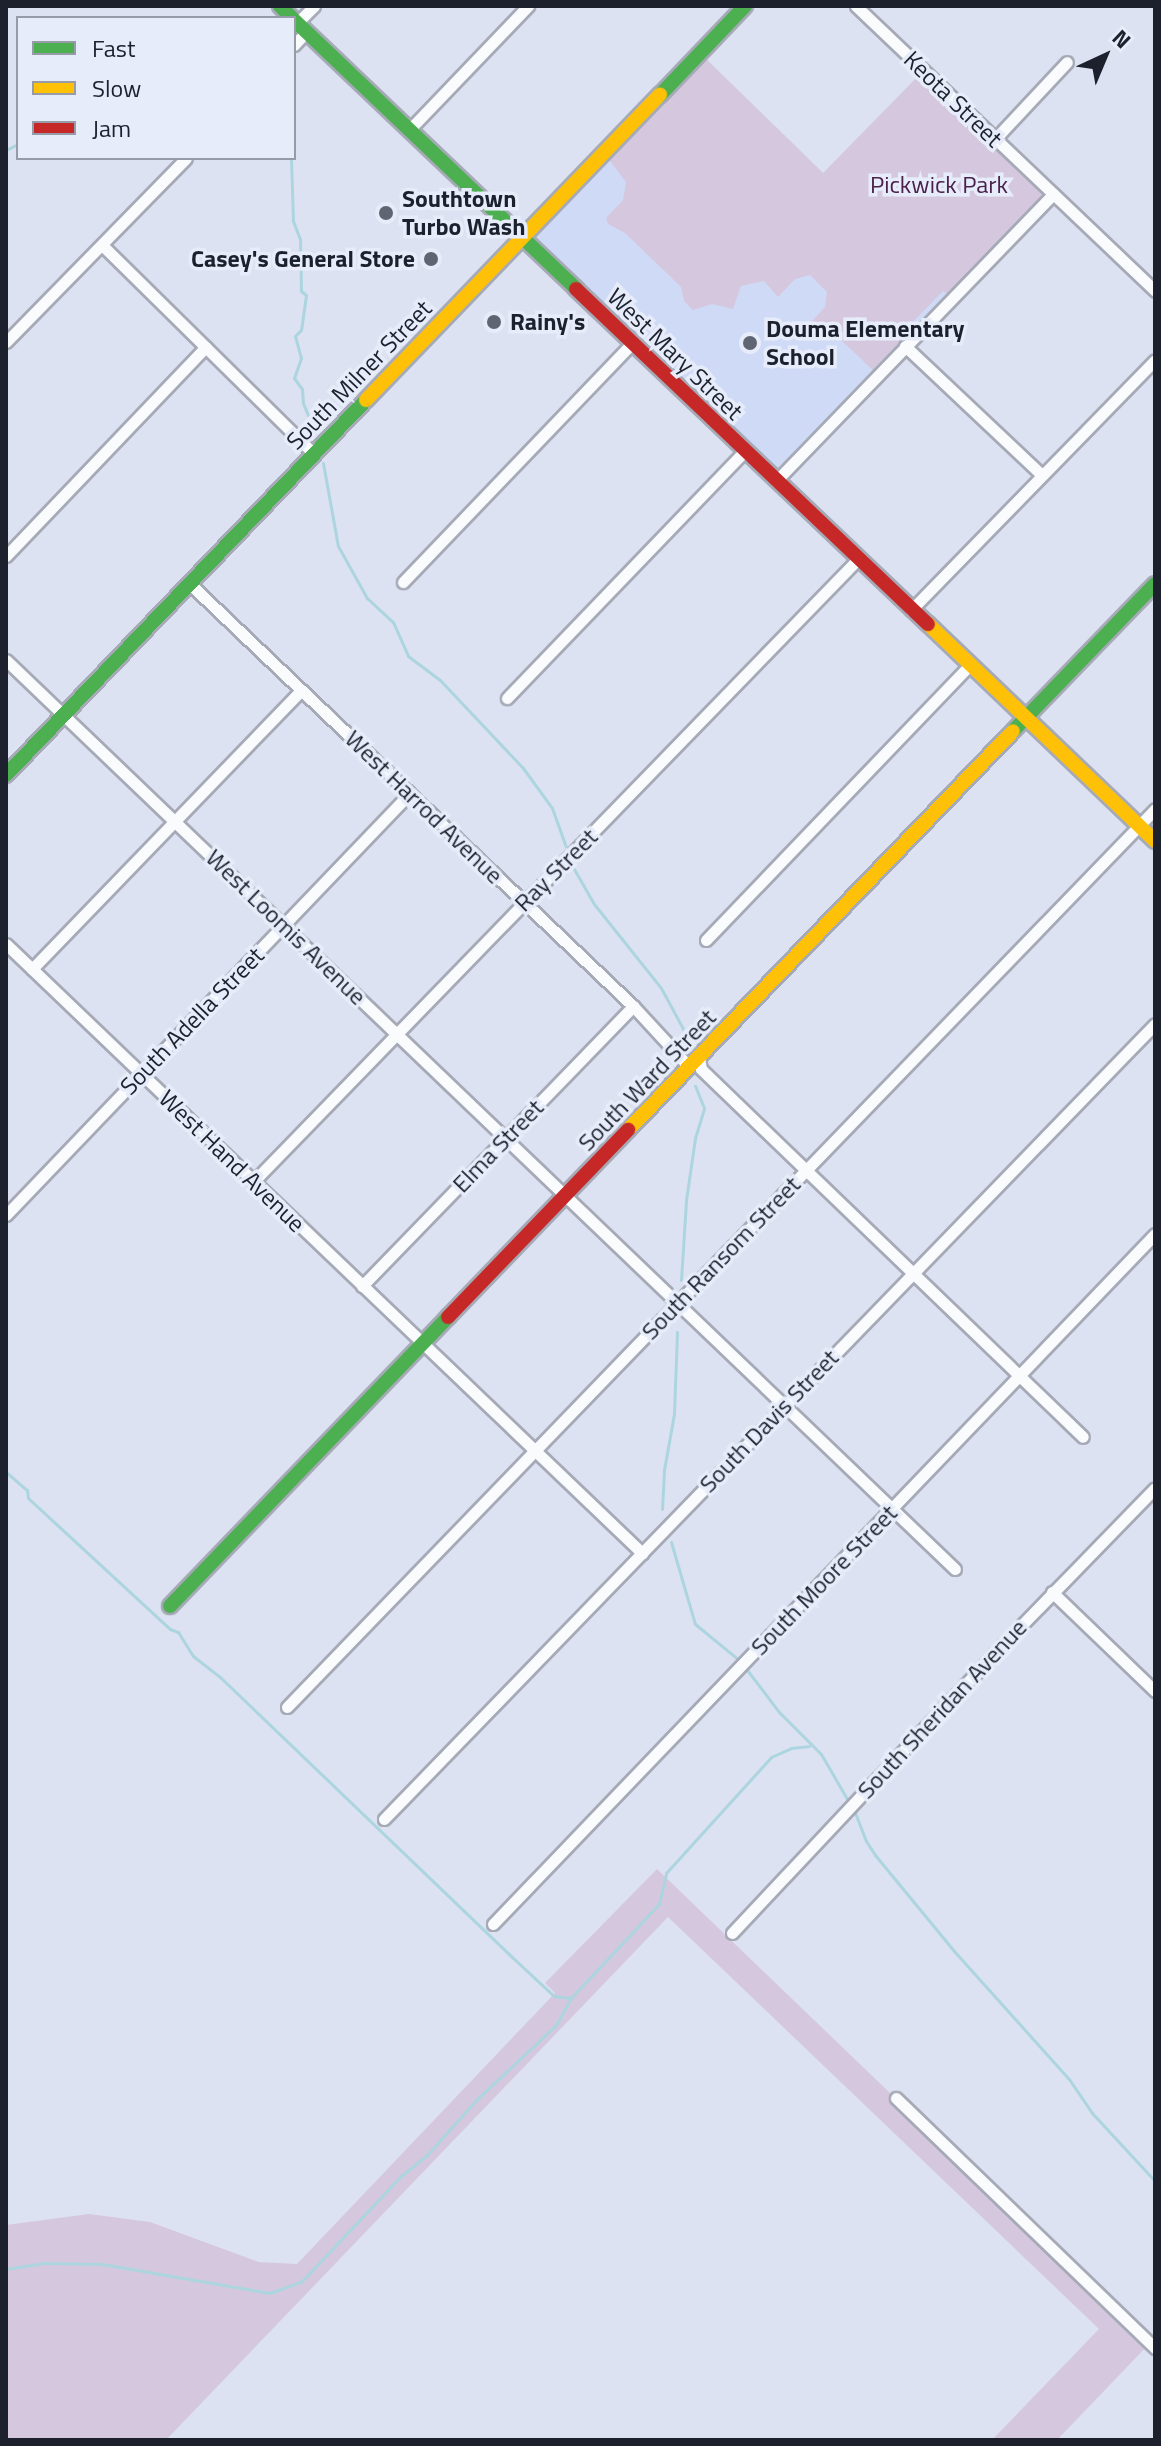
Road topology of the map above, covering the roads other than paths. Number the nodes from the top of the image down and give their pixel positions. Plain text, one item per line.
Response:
1 (314, 6) edge
2 (528, 6) edge
3 (745, 6) edge
4 (856, 6) edge
5 (297, 23) edge
6 (1067, 62) dead end
7 (409, 130) junction
8 (995, 139) junction
9 (184, 160) edge
10 (1053, 194) junction
11 (522, 238) junction
12 (102, 245) junction
13 (1155, 291) edge
14 (6, 342) edge
15 (632, 343) junction
16 (905, 346) junction
17 (206, 347) junction
18 (1155, 360) edge
19 (745, 451) junction
20 (313, 453) junction
21 (1042, 475) junction
22 (776, 481) junction
23 (6, 556) edge
24 (858, 559) junction
25 (403, 582) dead end
26 (190, 584) junction
27 (1155, 584) edge
28 (911, 610) junction
29 (6, 660) edge
30 (969, 666) junction
31 (301, 690) junction
32 (507, 698) dead end
33 (64, 715) junction
34 (1026, 718) junction
35 (6, 775) edge
36 (410, 793) junction
37 (1155, 809) edge
38 (175, 821) junction
39 (1139, 826) junction
40 (1155, 841) edge
41 (523, 903) junction
42 (284, 925) junction
43 (706, 940) dead end
44 (6, 944) edge
45 (32, 969) junction
46 (633, 1006) junction
47 (1155, 1024) edge
48 (396, 1032) junction
49 (694, 1062) junction
50 (141, 1074) junction
51 (505, 1138) junction
52 (807, 1170) junction
53 (254, 1181) junction
54 (566, 1195) junction
55 (6, 1215) edge
56 (1155, 1234) edge
57 (913, 1273) junction
58 (362, 1286) junction
59 (678, 1302) junction
60 (423, 1343) junction
61 (1019, 1376) junction
62 (784, 1406) junction
63 (1083, 1437) dead end
64 (535, 1450) junction
65 (1155, 1488) edge
66 (892, 1508) junction
67 (642, 1553) junction
68 (955, 1569) dead end
69 (1052, 1592) junction
70 (170, 1606) dead end
71 (1155, 1691) edge
72 (287, 1707) dead end
73 (384, 1819) dead end
74 (493, 1924) dead end
75 (732, 1933) dead end
76 (896, 2098) dead end
77 (1155, 2348) edge

1 - 5 street
2 - 7 street
3 - 11 street, South Milner Street
4 - 8 street, Keota Street
5 - 7 street, West Mary Street
6 - 8 street
7 - 11 street, West Mary Street
8 - 10 street, Keota Street
9 - 12 street
10 - 13 street, Keota Street
10 - 16 street
11 - 15 street, West Mary Street
11 - 20 street, South Milner Street
12 - 14 street
12 - 17 street
15 - 19 street, West Mary Street
15 - 25 street
16 - 21 street
16 - 22 street
17 - 20 street
17 - 23 street
18 - 21 street
19 - 22 street, West Mary Street
19 - 32 street
20 - 26 street, South Milner Street
21 - 28 street
22 - 24 street, West Mary Street
24 - 28 street, West Mary Street
24 - 41 street, Ray Street
26 - 31 street, West Harrod Avenue
26 - 33 street, South Milner Street
27 - 34 street, South Ward Street
28 - 30 street, West Mary Street
29 - 33 street, West Loomis Avenue
30 - 34 street, West Mary Street
30 - 43 street
31 - 36 street, West Harrod Avenue
31 - 38 street
33 - 35 street, South Milner Street
33 - 38 street, West Loomis Avenue
34 - 39 street, West Mary Street
34 - 49 street, South Ward Street
36 - 41 street, West Harrod Avenue
36 - 42 street, South Adella Street
37 - 39 street, South Ransom Street
38 - 42 street, West Loomis Avenue
38 - 45 street
39 - 40 street, West Mary Street
39 - 52 street, South Ransom Street
41 - 46 street, West Harrod Avenue
41 - 48 street, Ray Street
42 - 48 street, West Loomis Avenue
42 - 50 street, South Adella Street
44 - 45 street, West Hand Avenue
45 - 50 street, West Hand Avenue
46 - 49 street, West Harrod Avenue
46 - 51 street, Elma Street
47 - 57 street, South Davis Street
48 - 51 street, West Loomis Avenue
48 - 53 street, Ray Street
49 - 52 street, West Harrod Avenue
49 - 54 street, South Ward Street
50 - 53 street, West Hand Avenue
50 - 55 street, South Adella Street
51 - 54 street, West Loomis Avenue
51 - 58 street, Elma Street
52 - 57 street, West Harrod Avenue
52 - 59 street, South Ransom Street
53 - 58 street, West Hand Avenue
54 - 59 street, West Loomis Avenue
54 - 60 street, South Ward Street
56 - 61 street, South Moore Street
57 - 61 street, West Harrod Avenue
57 - 62 street, South Davis Street
58 - 60 street, West Hand Avenue
59 - 62 street, West Loomis Avenue
59 - 64 street, South Ransom Street
60 - 64 street, West Hand Avenue
60 - 70 street, South Ward Street
61 - 63 street, West Harrod Avenue
61 - 66 street, South Moore Street
62 - 66 street, West Loomis Avenue
62 - 67 street, South Davis Street
64 - 67 street, West Hand Avenue
64 - 72 street, South Ransom Street
65 - 69 street, South Sheridan Avenue
66 - 68 street, West Loomis Avenue
66 - 74 street, South Moore Street
67 - 73 street, South Davis Street
69 - 71 street
69 - 75 street, South Sheridan Avenue
76 - 77 street

